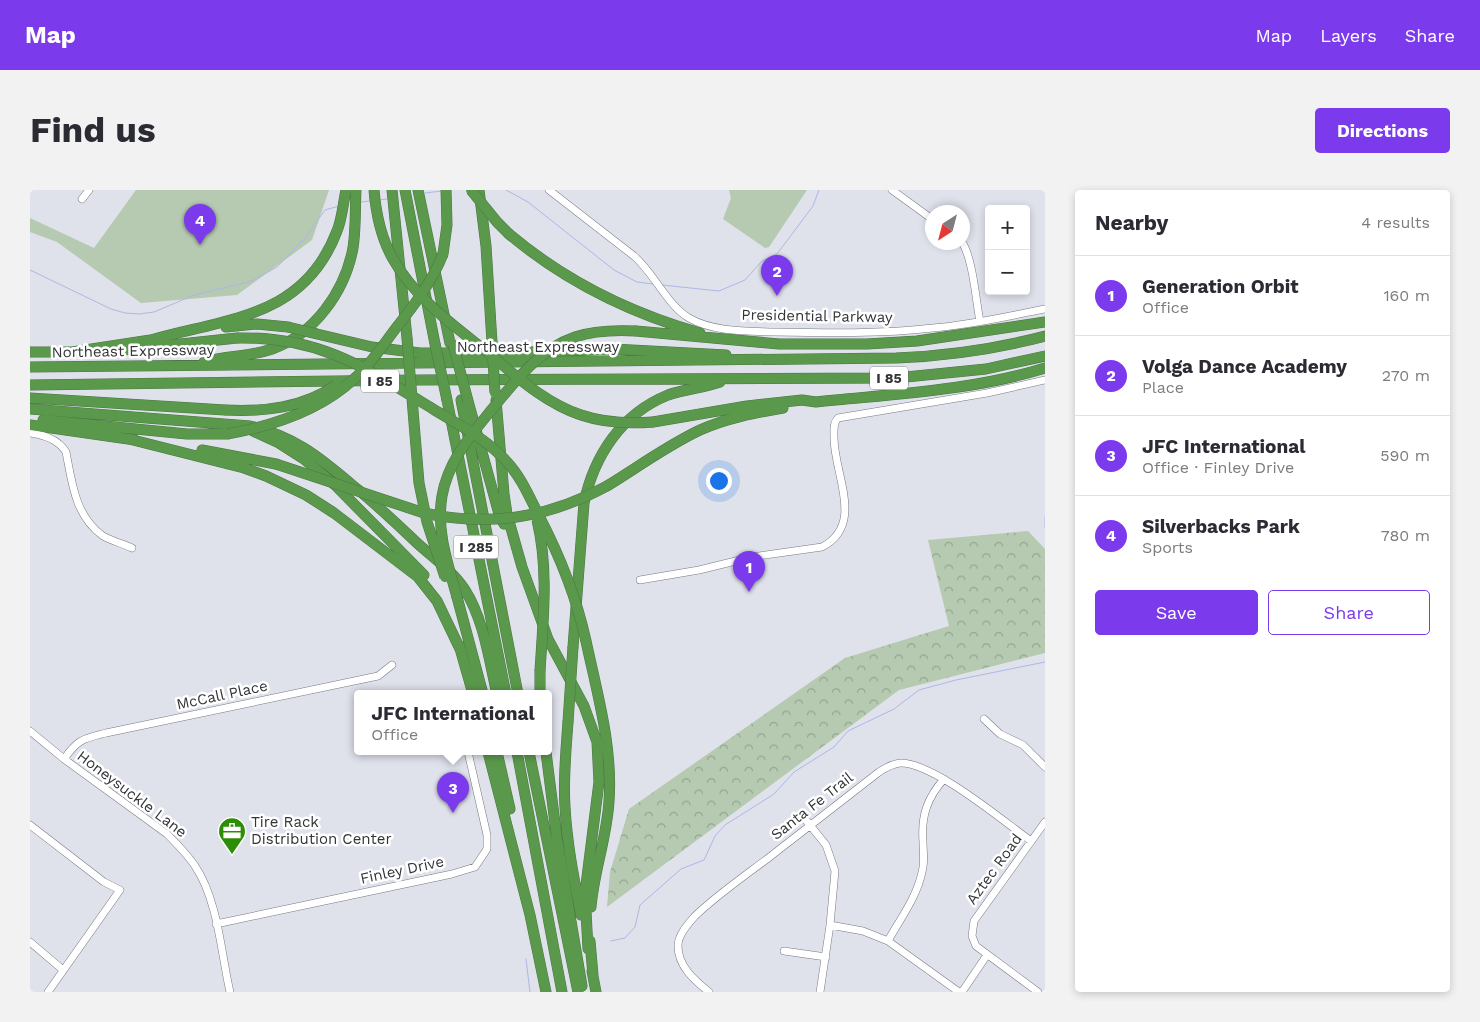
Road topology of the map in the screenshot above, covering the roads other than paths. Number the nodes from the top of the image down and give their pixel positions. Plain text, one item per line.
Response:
1 (89, 190) edge
2 (346, 190) edge
3 (356, 190) edge
4 (374, 190) edge
5 (405, 190) edge
6 (418, 190) edge
7 (471, 190) edge
8 (479, 190) edge
9 (549, 190) edge
10 (892, 190) edge
11 (446, 191) edge
12 (392, 194) edge
13 (82, 199) dead end
14 (925, 214) edge
15 (966, 250) edge
16 (1045, 309) edge
17 (980, 322) junction
18 (1045, 322) edge
19 (398, 326) junction
20 (1045, 336) edge
21 (715, 338) junction
22 (151, 340) junction
23 (30, 352) edge
24 (72, 352) junction
25 (1045, 356) edge
26 (749, 360) junction
27 (192, 366) junction
28 (30, 367) edge
29 (1045, 368) edge
30 (730, 379) junction
31 (1045, 380) edge
32 (30, 385) edge
33 (30, 398) edge
34 (464, 401) junction
35 (816, 402) junction
36 (30, 409) edge
37 (30, 419) edge
38 (30, 424) edge
39 (230, 429) junction
40 (30, 433) edge
41 (129, 439) junction
42 (534, 505) junction
43 (132, 548) dead end
44 (522, 567) junction
45 (640, 580) dead end
46 (454, 596) junction
47 (461, 652) junction
48 (392, 665) dead end
49 (472, 690) edge
50 (482, 690) edge
51 (497, 690) edge
52 (505, 690) edge
53 (517, 690) edge
54 (540, 690) edge
55 (984, 718) dead end
56 (30, 731) edge
57 (469, 755) edge
58 (489, 755) edge
59 (498, 755) edge
60 (513, 755) edge
61 (518, 755) edge
62 (530, 755) edge
63 (546, 755) edge
64 (64, 759) junction
65 (1043, 762) edge
66 (944, 779) junction
67 (808, 822) junction
68 (1045, 822) edge
69 (30, 825) edge
70 (530, 827) junction
71 (1031, 841) junction
72 (530, 915) junction
73 (216, 924) junction
74 (830, 926) junction
75 (888, 941) junction
76 (30, 942) edge
77 (588, 949) junction
78 (784, 952) dead end
79 (987, 955) junction
80 (826, 957) junction
81 (63, 970) junction
82 (593, 975) junction
83 (48, 992) edge
84 (230, 992) edge
85 (546, 992) edge
86 (562, 992) edge
87 (578, 992) edge
88 (583, 992) edge
89 (596, 992) edge
90 (709, 992) edge
91 (820, 992) edge
92 (960, 992) edge
93 (1038, 992) edge

1 - 13 street
2 - 22 highway
3 - 27 highway
4 - 35 highway, bridge
5 - 52 highway, I 285, bridge
6 - 34 highway, I 285, bridge
7 - 21 highway, bridge
8 - 44 highway, bridge
9 - 17 street, Presidential Parkway
10 - 14 street
11 - 19 highway, bridge
12 - 46 highway, bridge
15 - 17 street
16 - 17 street, Presidential Parkway
18 - 21 highway
19 - 33 highway, bridge
19 - 39 highway, bridge
20 - 26 highway, Northeast Expressway / I 85
21 - 46 highway, bridge
22 - 24 highway
22 - 26 highway, bridge
23 - 24 highway
24 - 42 highway, bridge
25 - 30 highway, I 85
26 - 27 highway, Northeast Expressway / I 85
27 - 28 highway, Northeast Expressway / I 85
29 - 35 highway
30 - 32 highway, I 85
30 - 77 highway, bridge
31 - 45 street
34 - 44 highway
34 - 53 highway, I 285
35 - 41 highway, bridge
36 - 39 highway
37 - 39 highway
38 - 41 highway
39 - 47 highway
39 - 51 highway
40 - 43 street
41 - 47 highway
42 - 54 highway, bridge
42 - 82 highway, bridge
44 - 77 highway
46 - 50 highway
47 - 49 highway
48 - 64 street, McCall Place
55 - 65 street
56 - 64 street, Honeysuckle Lane
57 - 73 street, Finley Drive
58 - 72 highway
59 - 72 highway
60 - 70 highway
61 - 70 highway
62 - 87 highway
63 - 88 highway
64 - 73 street, Honeysuckle Lane
66 - 67 street, Santa Fe Trail
66 - 71 street, Santa Fe Trail
66 - 75 street
67 - 74 street
67 - 90 street, Santa Fe Trail
68 - 71 street, Aztec Road
69 - 81 street
70 - 86 highway
71 - 79 street, Aztec Road
72 - 85 highway
73 - 84 street, Honeysuckle Lane
74 - 75 street
74 - 80 street
75 - 92 street
76 - 81 street
77 - 82 highway
78 - 80 street
79 - 92 street
79 - 93 street, Aztec Road
80 - 91 street
81 - 83 street
82 - 89 highway

